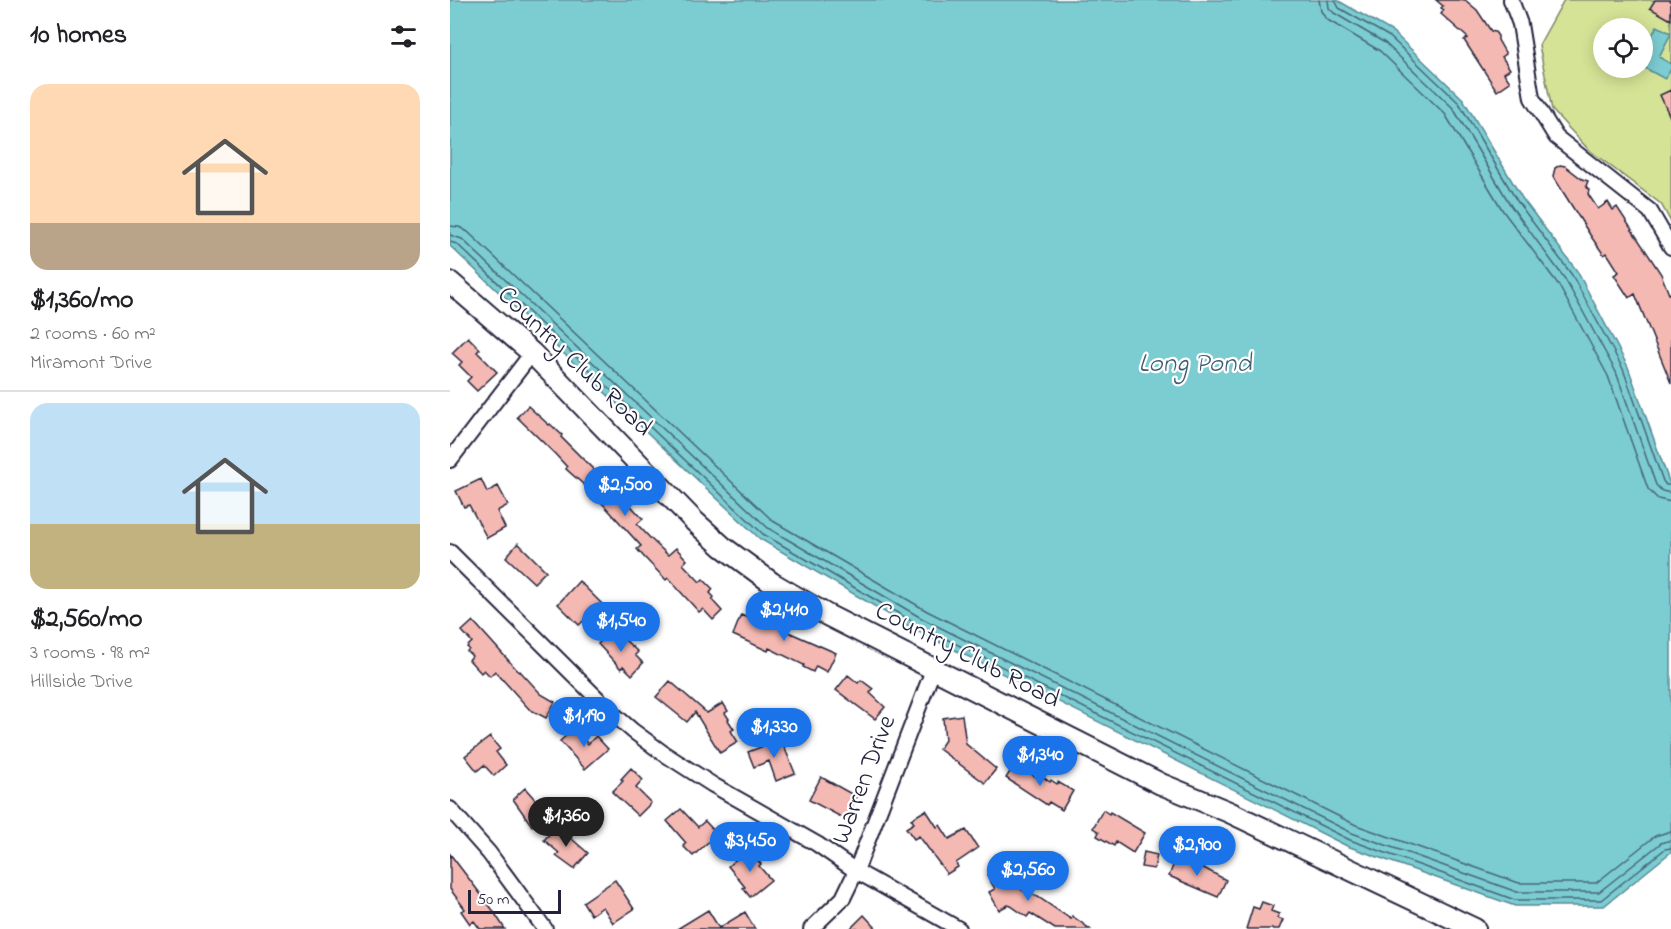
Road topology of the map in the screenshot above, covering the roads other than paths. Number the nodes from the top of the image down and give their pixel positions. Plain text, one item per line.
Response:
1 (1511, 0) edge
2 (1671, 248) edge
3 (450, 282) edge
4 (532, 352) junction
5 (450, 460) edge
6 (450, 552) edge
7 (933, 670) junction
8 (450, 809) edge
9 (856, 871) junction
10 (545, 929) edge
11 (811, 929) edge
12 (959, 929) edge
13 (1475, 929) edge

1 - 2 street
3 - 4 street, Country Club Road
4 - 5 street
4 - 7 street, Country Club Road
6 - 9 street
7 - 9 street, Warren Drive
7 - 13 street, Country Club Road
8 - 10 street
9 - 11 street, Warren Drive
9 - 12 street

